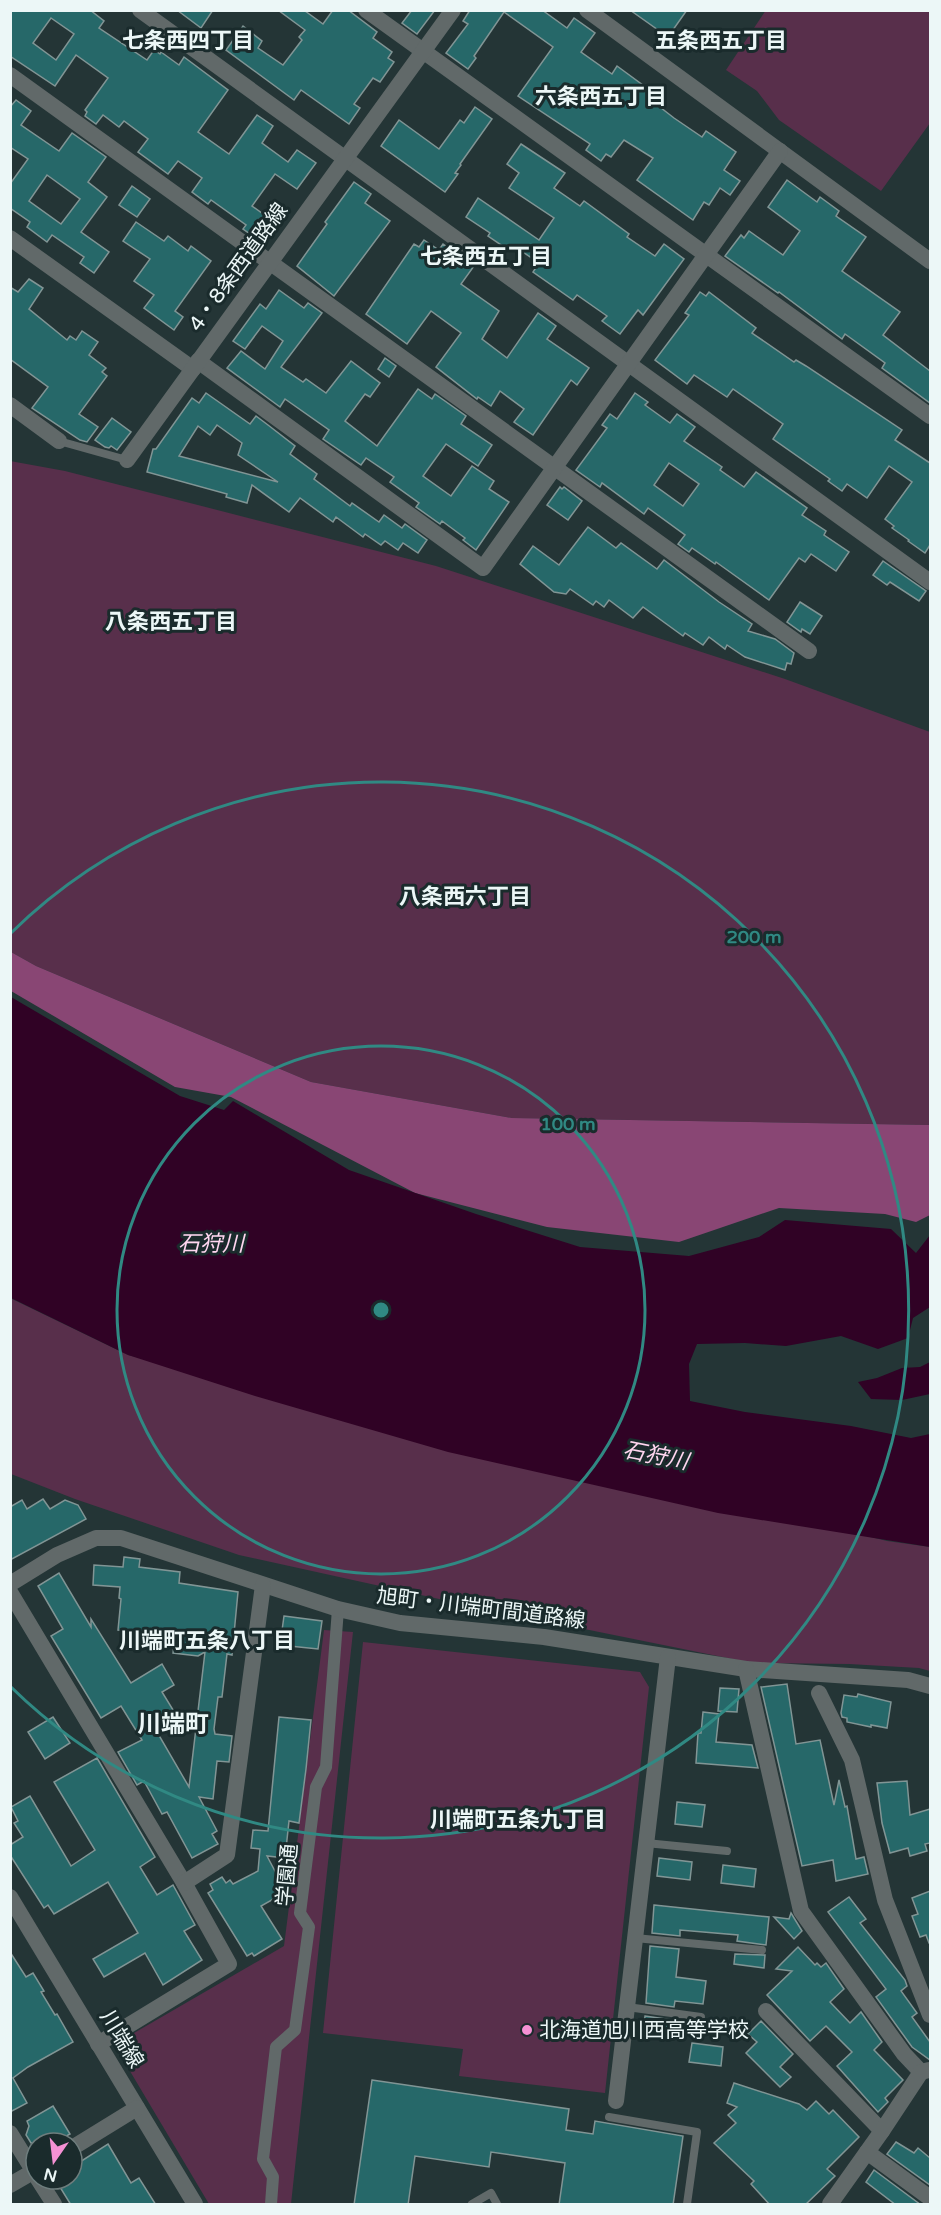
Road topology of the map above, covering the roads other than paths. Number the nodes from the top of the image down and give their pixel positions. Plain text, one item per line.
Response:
1 (140, 10) edge
2 (366, 10) edge
3 (453, 10) edge
4 (587, 10) edge
5 (423, 51) junction
6 (10, 75) edge
7 (780, 151) junction
8 (345, 159) junction
9 (10, 238) edge
10 (706, 255) junction
11 (930, 261) edge
12 (269, 262) junction
13 (628, 363) junction
14 (195, 365) junction
15 (10, 405) edge
16 (930, 416) edge
17 (59, 441) joint
18 (128, 460) joint
19 (554, 468) junction
20 (930, 582) edge
21 (809, 651) dead end
22 (10, 1584) edge
23 (263, 1585) junction
24 (10, 1592) edge
25 (338, 1609) junction
26 (668, 1657) junction
27 (746, 1670) junction
28 (930, 1686) edge
29 (819, 1693) dead end
30 (646, 1843) junction
31 (727, 1851) dead end
32 (184, 1882) junction
33 (10, 1897) edge
34 (635, 1938) junction
35 (762, 1950) dead end
36 (627, 2007) junction
37 (766, 2011) dead end
38 (930, 2015) edge
39 (701, 2017) dead end
40 (98, 2044) junction
41 (926, 2071) edge
42 (137, 2108) junction
43 (613, 2109) joint
44 (882, 2131) junction
45 (10, 2133) edge
46 (84, 2141) edge
47 (867, 2152) junction
48 (24, 2155) edge
49 (24, 2179) edge
50 (10, 2185) edge
51 (46, 2191) edge
52 (930, 2198) edge
53 (54, 2205) edge
54 (195, 2205) edge
55 (271, 2205) edge
56 (472, 2205) edge
57 (497, 2205) edge
58 (687, 2205) edge
59 (830, 2205) edge

1 - 8 street
2 - 5 street
3 - 5 street, 4・8条西道路線
4 - 7 street
5 - 8 street, 4・8条西道路線
5 - 10 street
6 - 12 street
7 - 10 street
7 - 11 street
8 - 12 street, 4・8条西道路線
8 - 13 street
9 - 14 street
10 - 13 street
10 - 16 street
12 - 14 street, 4・8条西道路線
12 - 19 street
13 - 19 street
13 - 20 street
14 - 18 street, 4・8条西道路線
14 - 19 street
15 - 17 street
17 - 18 lane
19 - 21 street
22 - 23 street, 旭町・川端町間道路線
23 - 25 street, 旭町・川端町間道路線
23 - 32 street
24 - 32 street
25 - 26 street, 旭町・川端町間道路線
25 - 55 street, 学園通
26 - 27 street, 旭町・川端町間道路線
26 - 30 street
27 - 28 street, 旭町・川端町間道路線
27 - 41 street
29 - 38 street
30 - 31 lane
30 - 34 street
32 - 40 street
33 - 40 street, 川端線
34 - 35 lane
34 - 36 street
36 - 39 lane
36 - 43 street
37 - 44 street
40 - 42 street, 川端線
41 - 44 street
42 - 46 street
42 - 54 street, 川端線
43 - 58 lane
44 - 47 street
45 - 48 street
47 - 52 street
47 - 59 street
49 - 50 street
51 - 53 street
56 - 57 lane

